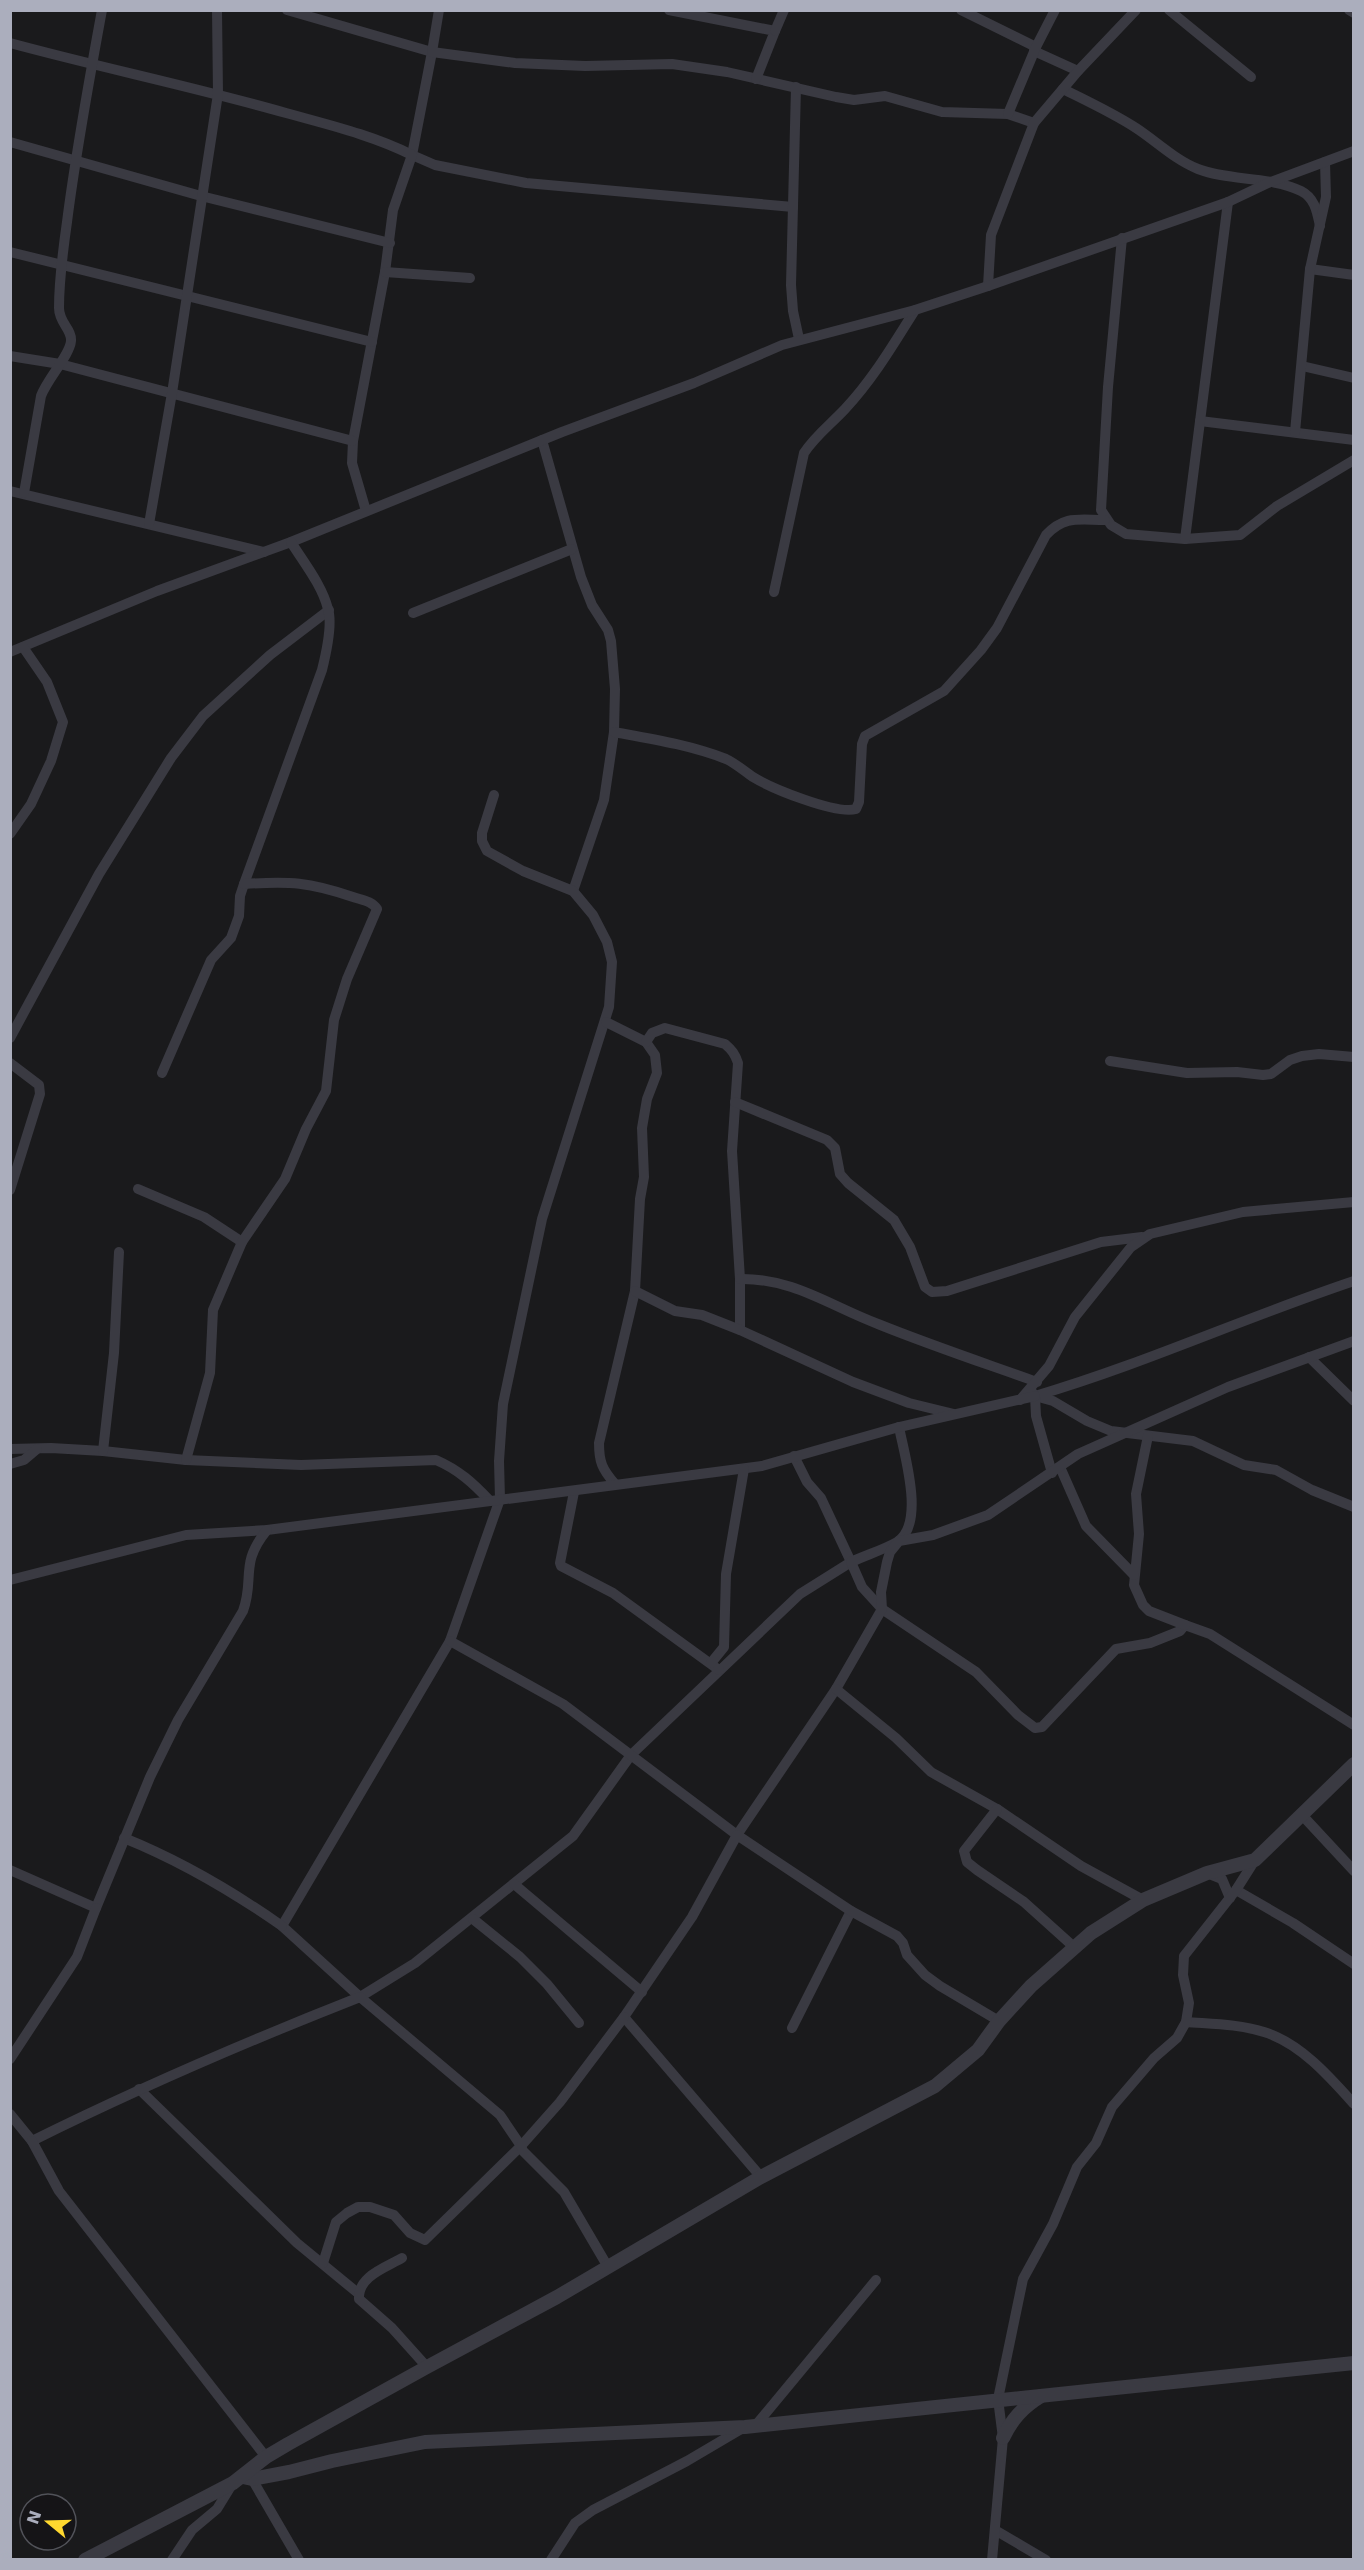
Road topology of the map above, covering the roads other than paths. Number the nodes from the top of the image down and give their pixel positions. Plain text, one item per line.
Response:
1 (102, 10) edge
2 (217, 10) edge
3 (287, 10) edge
4 (439, 10) edge
5 (669, 10) edge
6 (784, 10) edge
7 (961, 10) edge
8 (1055, 10) edge
9 (1136, 10) edge
10 (1168, 10) edge
11 (1349, 10) edge
12 (1353, 13) edge
13 (775, 31) junction
14 (10, 43) edge
15 (1035, 49) junction
16 (432, 52) junction
17 (92, 64) junction
18 (1078, 71) junction
19 (1251, 77) dead end
20 (756, 78) junction
21 (796, 87) junction
22 (1063, 88) junction
23 (218, 94) junction
24 (1008, 114) junction
25 (1034, 123) junction
26 (10, 142) edge
27 (1353, 151) edge
28 (412, 155) junction
29 (74, 161) junction
30 (1325, 162) junction
31 (1268, 183) junction
32 (201, 196) junction
33 (1228, 202) junction
34 (793, 207) junction
35 (1320, 226) junction
36 (1122, 238) junction
37 (390, 243) junction
38 (10, 252) edge
39 (62, 265) junction
40 (1310, 269) junction
41 (385, 272) junction
42 (1353, 275) edge
43 (470, 278) dead end
44 (988, 286) junction
45 (186, 296) junction
46 (915, 310) junction
47 (799, 339) junction
48 (372, 342) junction
49 (10, 356) edge
50 (60, 364) junction
51 (1302, 366) junction
52 (1353, 378) edge
53 (172, 393) junction
54 (1200, 421) junction
55 (1295, 432) junction
56 (542, 440) junction
57 (1353, 440) edge
58 (353, 441) junction
59 (1353, 460) edge
60 (10, 491) edge
61 (24, 493) junction
62 (366, 511) junction
63 (1105, 519) junction
64 (149, 524) junction
65 (1185, 539) junction
66 (291, 542) junction
67 (572, 549) junction
68 (265, 552) junction
69 (774, 592) dead end
70 (329, 610) junction
71 (413, 613) dead end
72 (23, 647) junction
73 (10, 652) edge
74 (614, 732) junction
75 (494, 795) dead end
76 (10, 834) edge
77 (244, 884) junction
78 (573, 891) junction
79 (606, 1022) junction
80 (10, 1038) edge
81 (646, 1041) junction
82 (1353, 1057) edge
83 (1110, 1061) dead end
84 (10, 1063) edge
85 (162, 1073) dead end
86 (735, 1102) junction
87 (138, 1189) dead end
88 (10, 1190) edge
89 (1353, 1202) edge
90 (1142, 1237) junction
91 (242, 1242) junction
92 (119, 1252) dead end
93 (740, 1279) junction
94 (1353, 1281) edge
95 (635, 1291) junction
96 (740, 1330) junction
97 (1353, 1341) edge
98 (1309, 1357) junction
99 (1034, 1389) junction
100 (1353, 1401) edge
101 (957, 1415) junction
102 (899, 1427) junction
103 (1122, 1434) junction
104 (1149, 1436) junction
105 (10, 1449) edge
106 (37, 1449) junction
107 (103, 1451) junction
108 (794, 1456) junction
109 (186, 1460) junction
110 (10, 1464) edge
111 (744, 1469) junction
112 (1056, 1470) junction
113 (615, 1484) junction
114 (574, 1492) junction
115 (495, 1500) junction
116 (1353, 1507) edge
117 (267, 1530) junction
118 (899, 1541) junction
119 (851, 1562) junction
120 (1134, 1575) junction
121 (10, 1580) edge
122 (882, 1609) junction
123 (1185, 1625) junction
124 (450, 1641) junction
125 (715, 1666) junction
126 (837, 1689) junction
127 (1353, 1725) edge
128 (631, 1755) junction
129 (1353, 1764) edge
130 (997, 1809) junction
131 (1302, 1815) junction
132 (737, 1835) junction
133 (124, 1838) junction
134 (1255, 1860) junction
135 (10, 1870) edge
136 (1353, 1871) edge
137 (1208, 1873) junction
138 (514, 1884) junction
139 (1233, 1894) junction
140 (1143, 1900) junction
141 (96, 1908) junction
142 (851, 1911) junction
143 (472, 1919) junction
144 (282, 1926) junction
145 (1074, 1947) junction
146 (1353, 1964) edge
147 (642, 1992) junction
148 (360, 1998) junction
149 (624, 2017) junction
150 (999, 2021) junction
151 (1186, 2022) junction
152 (579, 2024) dead end
153 (792, 2028) dead end
154 (10, 2059) edge
155 (139, 2089) junction
156 (1353, 2103) edge
157 (10, 2114) edge
158 (32, 2141) junction
159 (521, 2146) junction
160 (761, 2177) junction
161 (402, 2258) dead end
162 (323, 2263) junction
163 (608, 2267) junction
164 (876, 2280) dead end
165 (359, 2294) junction
166 (1353, 2363) edge
167 (427, 2367) junction
168 (1044, 2394) junction
169 (998, 2399) junction
170 (750, 2426) junction
171 (1003, 2438) junction
172 (266, 2457) junction
173 (243, 2480) junction
174 (995, 2530) junction
175 (85, 2559) edge
176 (172, 2559) edge
177 (298, 2559) edge
178 (551, 2559) edge
179 (992, 2559) edge
180 (1046, 2559) edge

1 - 17 street
2 - 23 street
3 - 16 street
4 - 16 street
5 - 13 street
6 - 13 street
7 - 15 street
8 - 15 street
9 - 18 street
10 - 19 street
11 - 12 street
13 - 20 street
14 - 17 street
15 - 18 street
15 - 24 street
16 - 20 street
16 - 28 street
17 - 23 street
17 - 29 street
18 - 22 street
20 - 21 street
21 - 24 street
21 - 34 street
22 - 25 street
22 - 31 street
23 - 28 street
23 - 32 street
24 - 25 street
25 - 44 street
26 - 29 street
27 - 30 street
28 - 34 street
28 - 37 street
29 - 32 street
29 - 39 street
30 - 31 street
30 - 35 street
31 - 33 street
31 - 35 street
32 - 37 street
32 - 45 street
33 - 36 street
33 - 54 street
34 - 47 street
35 - 40 street
36 - 44 street
36 - 63 street
37 - 41 street
38 - 39 street
39 - 45 street
39 - 50 street
40 - 42 street
40 - 51 street
41 - 43 street
41 - 48 street
44 - 46 street
45 - 48 street
45 - 53 street
46 - 47 street
46 - 69 street
47 - 56 street
48 - 58 street
49 - 50 street
50 - 53 street
50 - 61 street
51 - 52 street
51 - 55 street
53 - 58 street
53 - 64 street
54 - 55 street
54 - 65 street
55 - 57 street
56 - 62 street
56 - 67 street
58 - 62 street
59 - 65 street
60 - 61 street
61 - 64 street
62 - 66 street
63 - 65 street
63 - 74 street
64 - 68 street
66 - 68 street
66 - 70 street
67 - 71 street
67 - 74 street
68 - 72 street
70 - 77 street
70 - 80 street
72 - 73 street
72 - 76 street
74 - 78 street
75 - 78 street
77 - 85 street
77 - 91 street
78 - 79 street
79 - 81 street
79 - 115 street
81 - 86 street
81 - 95 street
82 - 83 street
84 - 88 street
86 - 90 street
86 - 93 street
87 - 91 street
89 - 90 street
90 - 99 street
91 - 109 street
92 - 107 street
93 - 96 street
93 - 99 street
94 - 99 street
95 - 96 street
95 - 113 street
96 - 101 street
97 - 98 street
98 - 100 street
98 - 103 street
99 - 101 street
99 - 103 street
99 - 112 street
101 - 102 street
102 - 108 street
102 - 118 street
103 - 104 street
103 - 112 street
104 - 116 street
104 - 120 street
105 - 106 street
106 - 107 street
106 - 110 street
107 - 109 street
108 - 111 street
108 - 119 street
109 - 115 street
111 - 113 street
111 - 125 street
112 - 118 street
112 - 120 street
113 - 114 street
114 - 115 street
114 - 125 street
115 - 117 street
115 - 124 street
117 - 121 street
117 - 133 street
118 - 119 street
118 - 122 street
119 - 122 street
119 - 125 street
120 - 123 street
122 - 123 street
122 - 126 street
123 - 127 street
124 - 128 street
124 - 144 street
125 - 128 street
126 - 130 street
126 - 132 street
128 - 132 street
128 - 138 street
129 - 131 street
130 - 140 street
130 - 145 street
131 - 134 street
131 - 136 street
132 - 142 street
132 - 147 street
133 - 141 street
133 - 144 street
134 - 137 street
134 - 139 street
135 - 141 street
137 - 139 street
137 - 140 street
138 - 143 street
138 - 147 street
139 - 146 street
139 - 151 street
140 - 145 street
141 - 154 street
142 - 150 street
142 - 153 street
143 - 148 street
143 - 152 street
144 - 148 street
145 - 150 street
147 - 149 street
148 - 155 street
148 - 159 street
149 - 159 street
149 - 160 street
150 - 160 street
151 - 156 street
151 - 169 street
155 - 158 street
155 - 162 street
157 - 158 street
158 - 172 street
159 - 162 street
159 - 163 street
160 - 163 street
161 - 165 street
162 - 165 street
163 - 167 street
164 - 170 street
165 - 167 street
166 - 168 street
167 - 172 street
168 - 169 street
168 - 171 street
169 - 170 street
169 - 171 street
170 - 173 street
170 - 178 street
171 - 174 street
172 - 173 street
173 - 175 street
173 - 176 street
173 - 177 street
174 - 179 street
174 - 180 street

